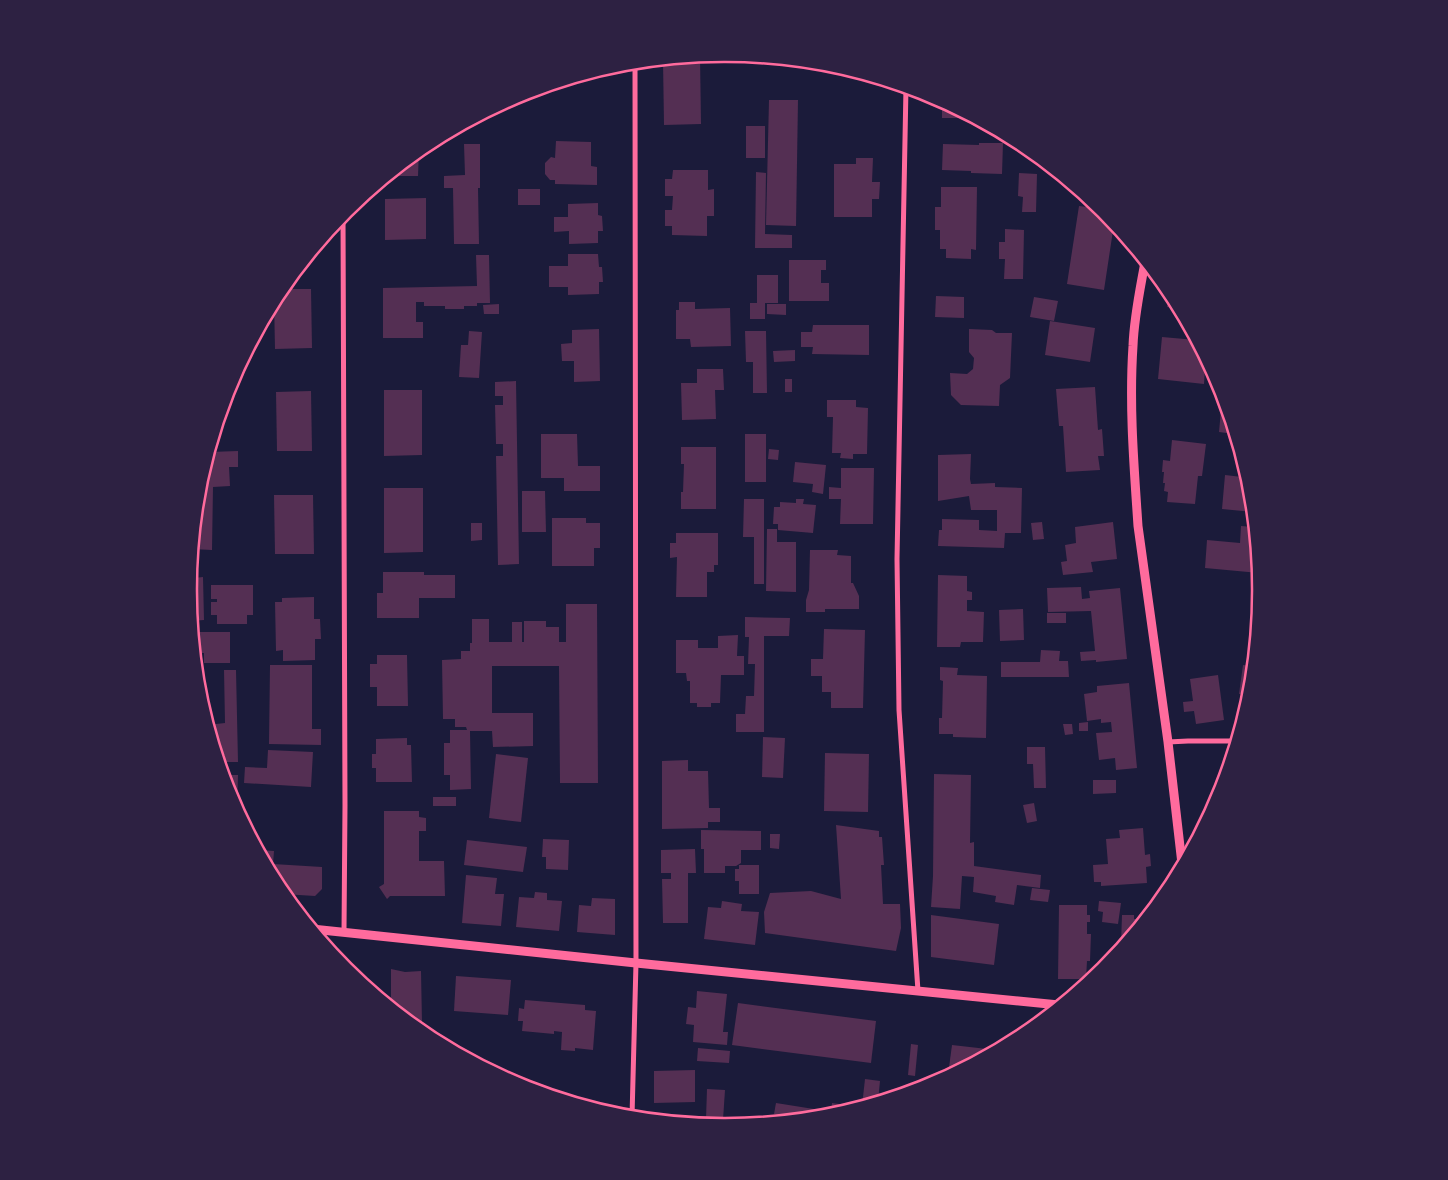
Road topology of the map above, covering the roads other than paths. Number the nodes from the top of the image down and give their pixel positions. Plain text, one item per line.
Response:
1 (635, 71) edge
2 (906, 95) edge
3 (343, 225) edge
4 (1143, 271) edge
5 (1230, 741) edge
6 (1168, 742) junction
7 (1181, 854) edge
8 (321, 930) edge
9 (344, 932) junction
10 (636, 963) junction
11 (918, 991) junction
12 (1050, 1004) edge
13 (632, 1109) edge

1 - 10 street
2 - 11 street
3 - 9 street
4 - 6 street
5 - 6 street
6 - 7 street
8 - 9 street
9 - 10 street
10 - 11 street
10 - 13 street
11 - 12 street

